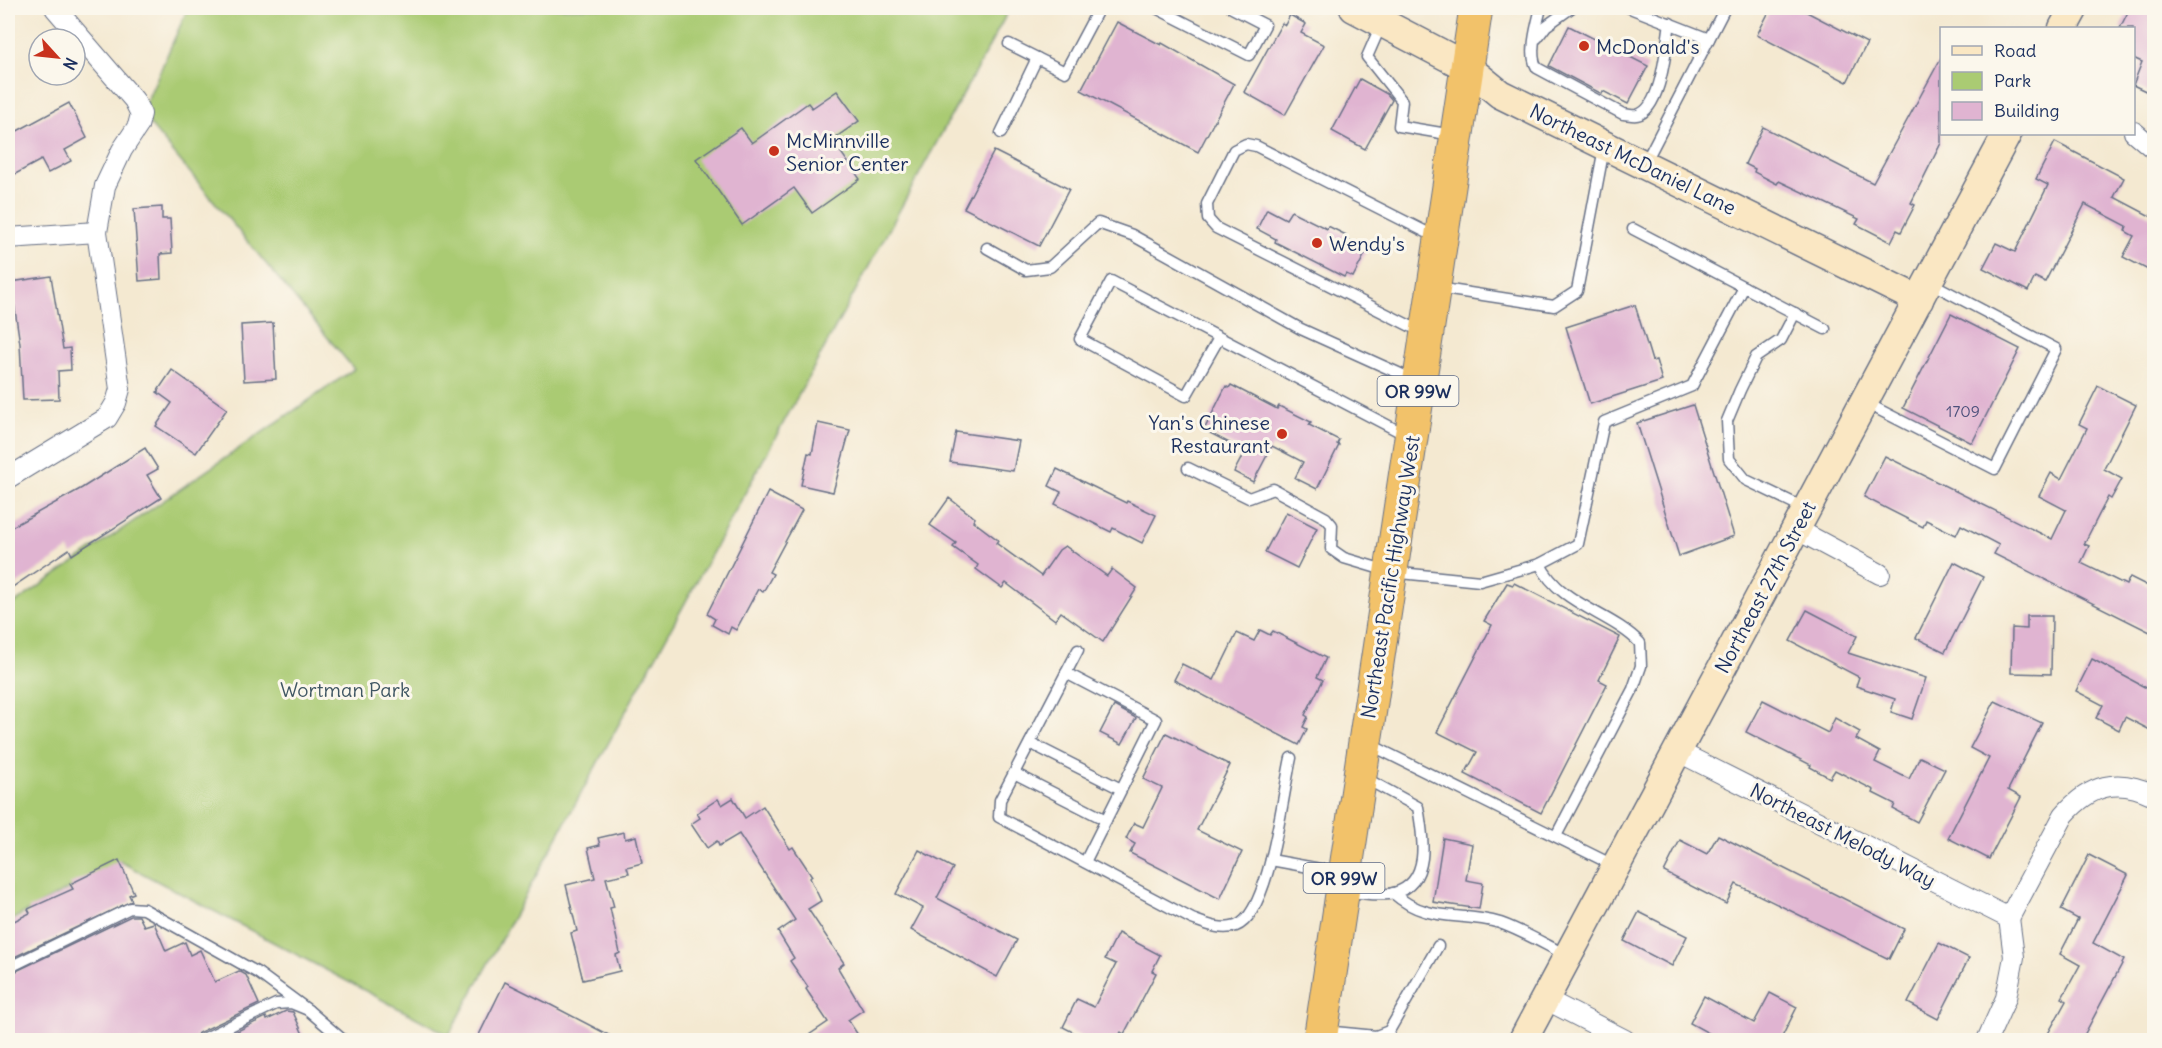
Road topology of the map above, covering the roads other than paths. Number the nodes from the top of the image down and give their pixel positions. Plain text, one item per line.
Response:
1 (55, 8) edge
2 (1099, 8) edge
3 (1156, 8) edge
4 (1232, 8) edge
5 (1355, 8) edge
6 (1476, 8) edge
7 (1541, 8) edge
8 (1571, 8) edge
9 (1630, 8) edge
10 (1725, 8) edge
11 (2074, 8) edge
12 (1382, 22) junction
13 (1670, 23) junction
14 (2064, 27) edge
15 (1537, 38) junction
16 (1709, 39) junction
17 (1009, 44) dead end
18 (1037, 58) junction
19 (1467, 67) junction
20 (1001, 133) dead end
21 (2135, 134) edge
22 (2006, 135) edge
23 (1456, 136) junction
24 (1604, 145) junction
25 (2154, 149) edge
26 (1644, 165) junction
27 (1633, 229) dead end
28 (97, 232) junction
29 (8, 238) edge
30 (1441, 239) junction
31 (987, 248) dead end
32 (1433, 287) junction
33 (1744, 287) junction
34 (1924, 291) junction
35 (1795, 313) junction
36 (1826, 329) dead end
37 (1427, 334) junction
38 (1219, 338) junction
39 (1419, 383) junction
40 (1864, 402) junction
41 (1411, 437) junction
42 (1188, 468) dead end
43 (8, 478) edge
44 (1801, 519) junction
45 (1540, 564) junction
46 (1391, 572) junction
47 (1880, 574) dead end
48 (1078, 650) dead end
49 (1066, 673) junction
50 (1365, 742) junction
51 (1030, 743) junction
52 (1677, 751) junction
53 (1291, 758) dead end
54 (1014, 773) junction
55 (1360, 775) junction
56 (1121, 789) junction
57 (2154, 795) edge
58 (1106, 820) junction
59 (1556, 837) junction
60 (1271, 860) junction
61 (1085, 862) junction
62 (1616, 867) junction
63 (1344, 883) junction
64 (1393, 893) junction
65 (2009, 918) junction
66 (1438, 946) dead end
67 (1568, 956) junction
68 (8, 968) edge
69 (1545, 999) junction
70 (308, 1010) junction
71 (1321, 1035) edge
72 (201, 1041) edge
73 (344, 1041) edge
74 (1523, 1041) edge
75 (1625, 1041) edge
76 (1987, 1041) edge

1 - 28 street
2 - 18 lane
3 - 4 lane
5 - 12 street, Northeast McDaniel Lane
6 - 19 highway, Northeast Pacific Highway West / OR 99W
7 - 15 lane
8 - 15 lane
9 - 13 lane
10 - 16 lane
11 - 14 street
12 - 19 street, Northeast McDaniel Lane
12 - 23 lane
13 - 15 lane
13 - 16 lane
16 - 26 lane
17 - 18 lane
18 - 20 lane
19 - 23 highway, Northeast Pacific Highway West / OR 99W
19 - 24 street, Northeast McDaniel Lane
21 - 25 street
22 - 34 street, Northeast 27th Street
23 - 30 highway, Northeast Pacific Highway West / OR 99W
24 - 26 street, Northeast McDaniel Lane
24 - 32 lane
26 - 34 street, Northeast McDaniel Lane
27 - 33 lane
28 - 29 street
28 - 43 street
30 - 32 highway, Northeast Pacific Highway West / OR 99W
30 - 37 lane
31 - 39 lane
32 - 37 highway, Northeast Pacific Highway West / OR 99W
33 - 35 lane
33 - 45 lane
34 - 40 street, Northeast 27th Street
34 - 40 lane
35 - 36 lane
35 - 44 lane
37 - 39 highway, Northeast Pacific Highway West / OR 99W
38 - 38 lane
38 - 41 lane
39 - 41 highway, Northeast Pacific Highway West / OR 99W
40 - 44 street, Northeast 27th Street
41 - 46 highway, Northeast Pacific Highway West / OR 99W
42 - 46 lane
44 - 47 street
44 - 52 street, Northeast 27th Street
45 - 46 lane
45 - 59 lane
46 - 50 highway, Northeast Pacific Highway West / OR 99W
48 - 49 lane
49 - 51 lane
49 - 56 lane
50 - 55 highway, Northeast Pacific Highway West / OR 99W
50 - 59 lane
51 - 54 lane
51 - 56 lane
52 - 62 street, Northeast 27th Street
52 - 65 street, Northeast Melody Way
53 - 60 lane
54 - 58 lane
54 - 61 lane
55 - 63 highway, Northeast Pacific Highway West / OR 99W
55 - 64 lane
56 - 58 lane
57 - 65 street
58 - 61 lane
59 - 62 lane
60 - 61 lane
60 - 63 lane
62 - 67 street, Northeast 27th Street
63 - 64 lane
63 - 71 highway, Northeast Pacific Highway West / OR 99W
64 - 67 lane
65 - 76 street
66 - 71 lane
67 - 69 street, Northeast 27th Street
68 - 70 lane
69 - 74 street, Northeast 27th Street
69 - 75 street
70 - 72 lane
70 - 73 lane

